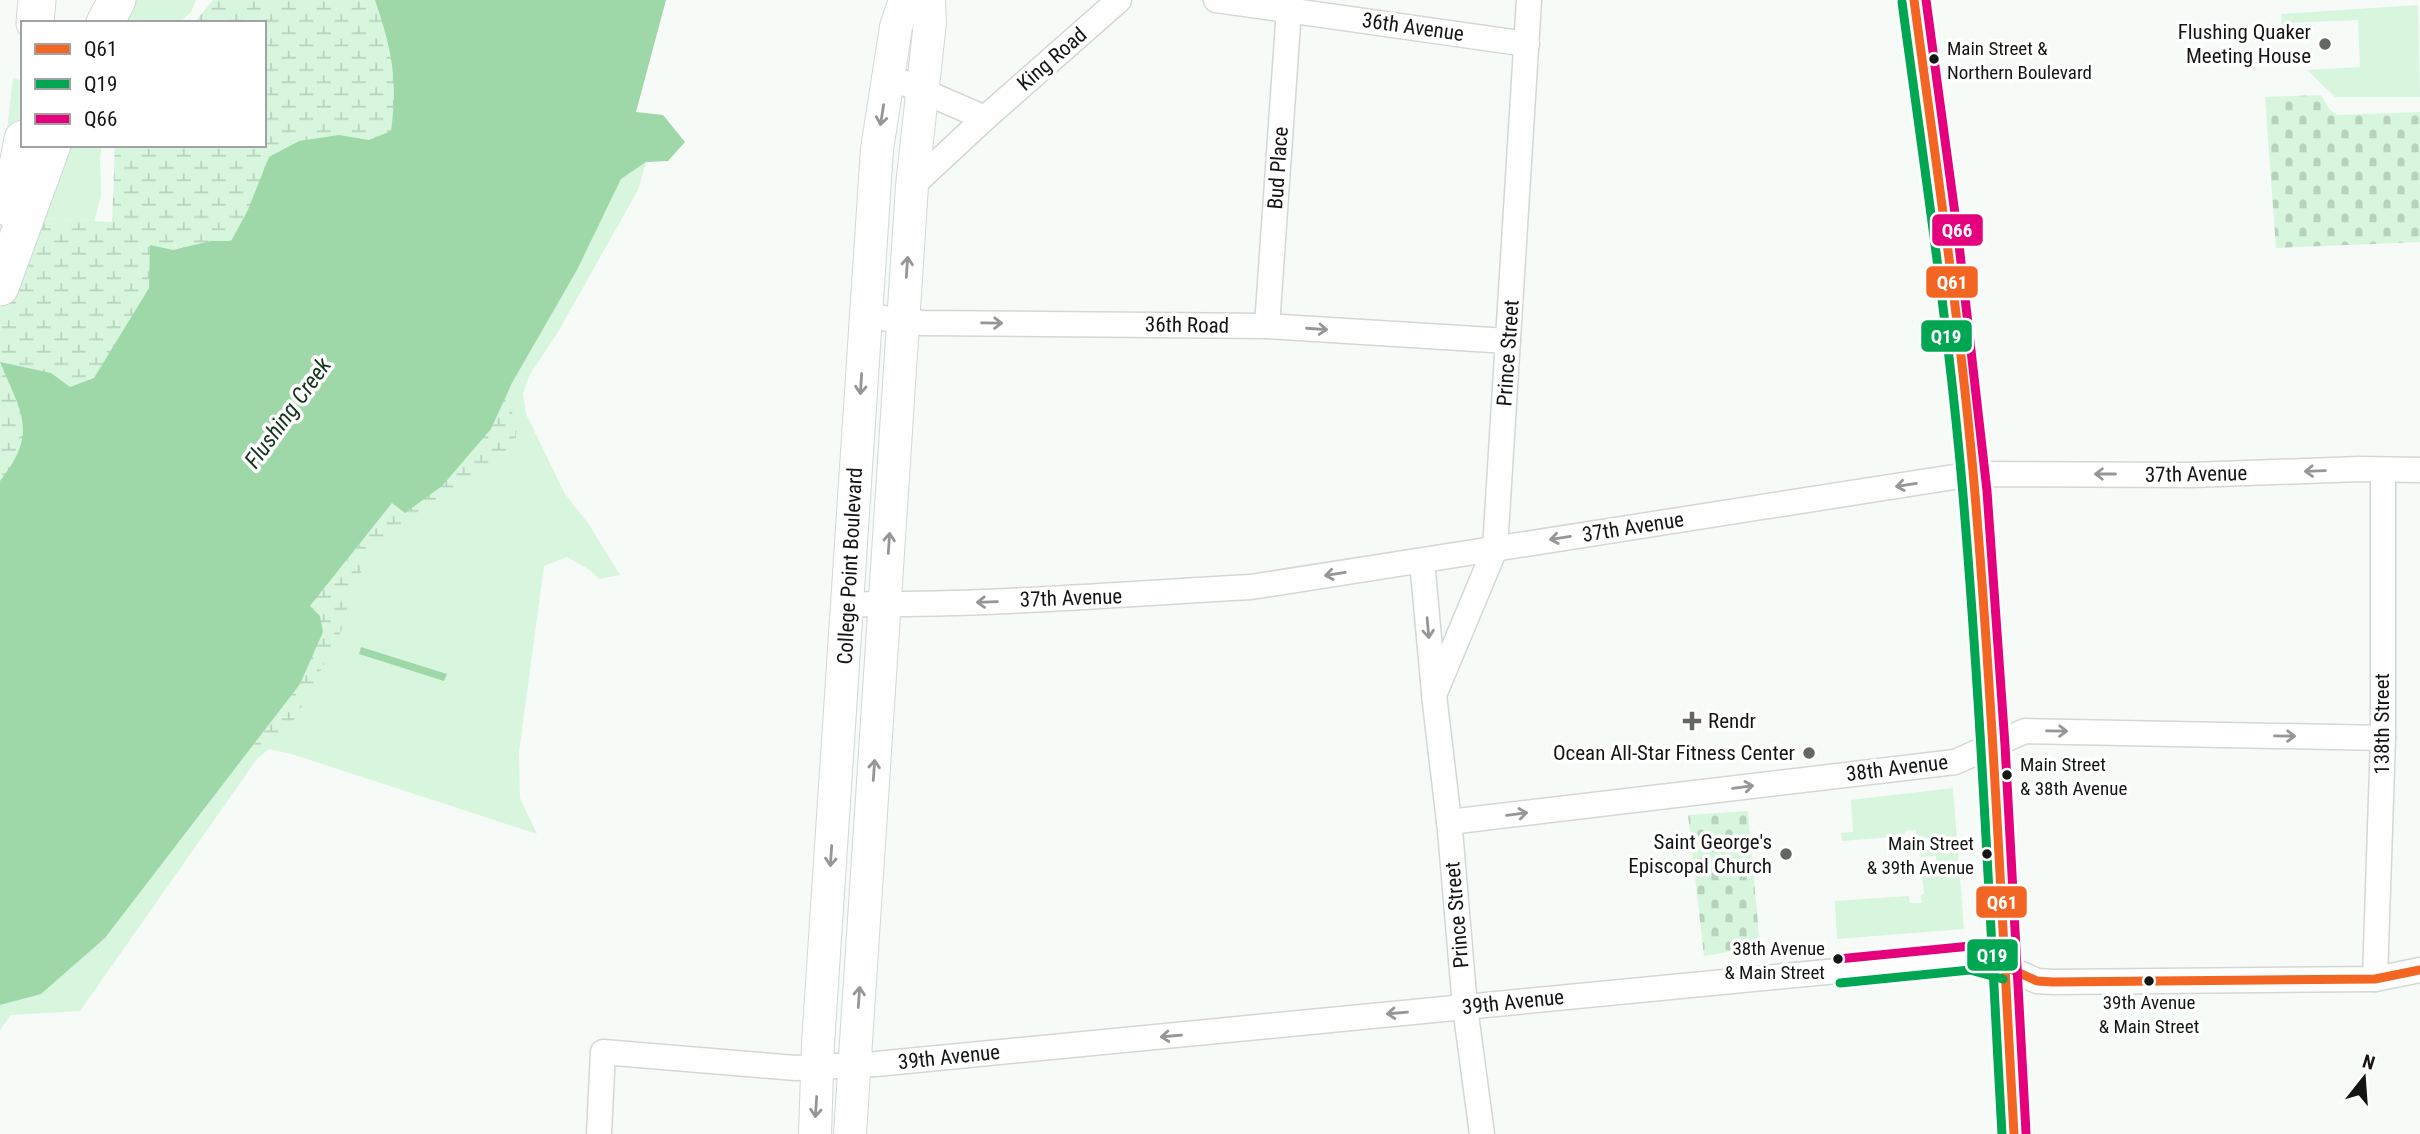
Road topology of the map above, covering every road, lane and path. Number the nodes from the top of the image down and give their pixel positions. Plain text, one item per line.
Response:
1 (37, 0) edge
2 (117, 0) edge
3 (905, 0) edge
4 (929, 0) edge
5 (1119, 0) edge
6 (1216, 0) edge
7 (1529, 0) edge
8 (1914, 0) edge
9 (1289, 9) junction
10 (35, 21) edge
11 (106, 21) edge
12 (1527, 44) junction
13 (888, 76) junction
14 (922, 91) junction
15 (985, 118) junction
16 (21, 147) edge
17 (51, 147) edge
18 (912, 186) junction
19 (0, 250) edge
20 (0, 287) edge
21 (866, 316) junction
22 (903, 320) junction
23 (1267, 326) junction
24 (1508, 341) junction
25 (2383, 470) junction
26 (2420, 470) edge
27 (1973, 474) junction
28 (1495, 548) junction
29 (1422, 561) junction
30 (848, 604) junction
31 (885, 605) junction
32 (1434, 695) junction
33 (2383, 738) junction
34 (1993, 746) junction
35 (1449, 822) junction
36 (2006, 967) junction
37 (2420, 970) edge
38 (2375, 979) junction
39 (1465, 1007) junction
40 (855, 1065) junction
41 (818, 1067) junction
42 (599, 1134) edge
43 (815, 1134) edge
44 (850, 1134) edge
45 (1482, 1134) edge
46 (2014, 1134) edge

1 - 10 highway
2 - 11 highway
3 - 13 main road, College Point Boulevard
4 - 14 main road, College Point Boulevard
5 - 15 street, King Road
6 - 9 street, 36th Avenue
7 - 12 street, Prince Street
8 - 27 main road
9 - 12 street, 36th Avenue
9 - 23 street, Bud Place
12 - 24 street, Prince Street
13 - 14 street
13 -> 21 main road, College Point Boulevard
14 - 15 street
14 - 18 main road, College Point Boulevard
15 - 18 street, King Road
16 - 19 highway
17 - 20 highway
22 -> 18 main road, College Point Boulevard
21 - 22 street, 36th Road
21 -> 30 main road, College Point Boulevard
22 -> 23 street, 36th Road
31 -> 22 main road, College Point Boulevard
23 -> 24 street, 36th Road
24 - 28 street, Prince Street
25 - 26 street, 37th Avenue
25 -> 27 street, 37th Avenue
25 - 33 street, 138th Street
27 -> 28 street, 37th Avenue
27 - 34 main road
28 - 29 street, 37th Avenue
28 - 32 street, Prince Street
29 -> 31 street, 37th Avenue
29 -> 32 street, Prince Street
30 - 31 street, 37th Avenue
30 -> 41 main road, College Point Boulevard
40 -> 31 main road, College Point Boulevard
32 - 35 street, Prince Street
34 -> 33 street, 38th Avenue
33 - 38 street, 138th Street
35 -> 34 street, 38th Avenue
34 - 36 main road
35 - 39 street, Prince Street
36 - 38 street, 39th Avenue
36 - 39 street, 39th Avenue
36 - 46 main road
37 - 38 street, 39th Avenue
39 -> 40 street, 39th Avenue
39 - 45 street, Prince Street
40 - 41 street, 39th Avenue
40 - 44 main road, College Point Boulevard
41 - 42 street, 39th Avenue
41 -> 43 main road, College Point Boulevard

